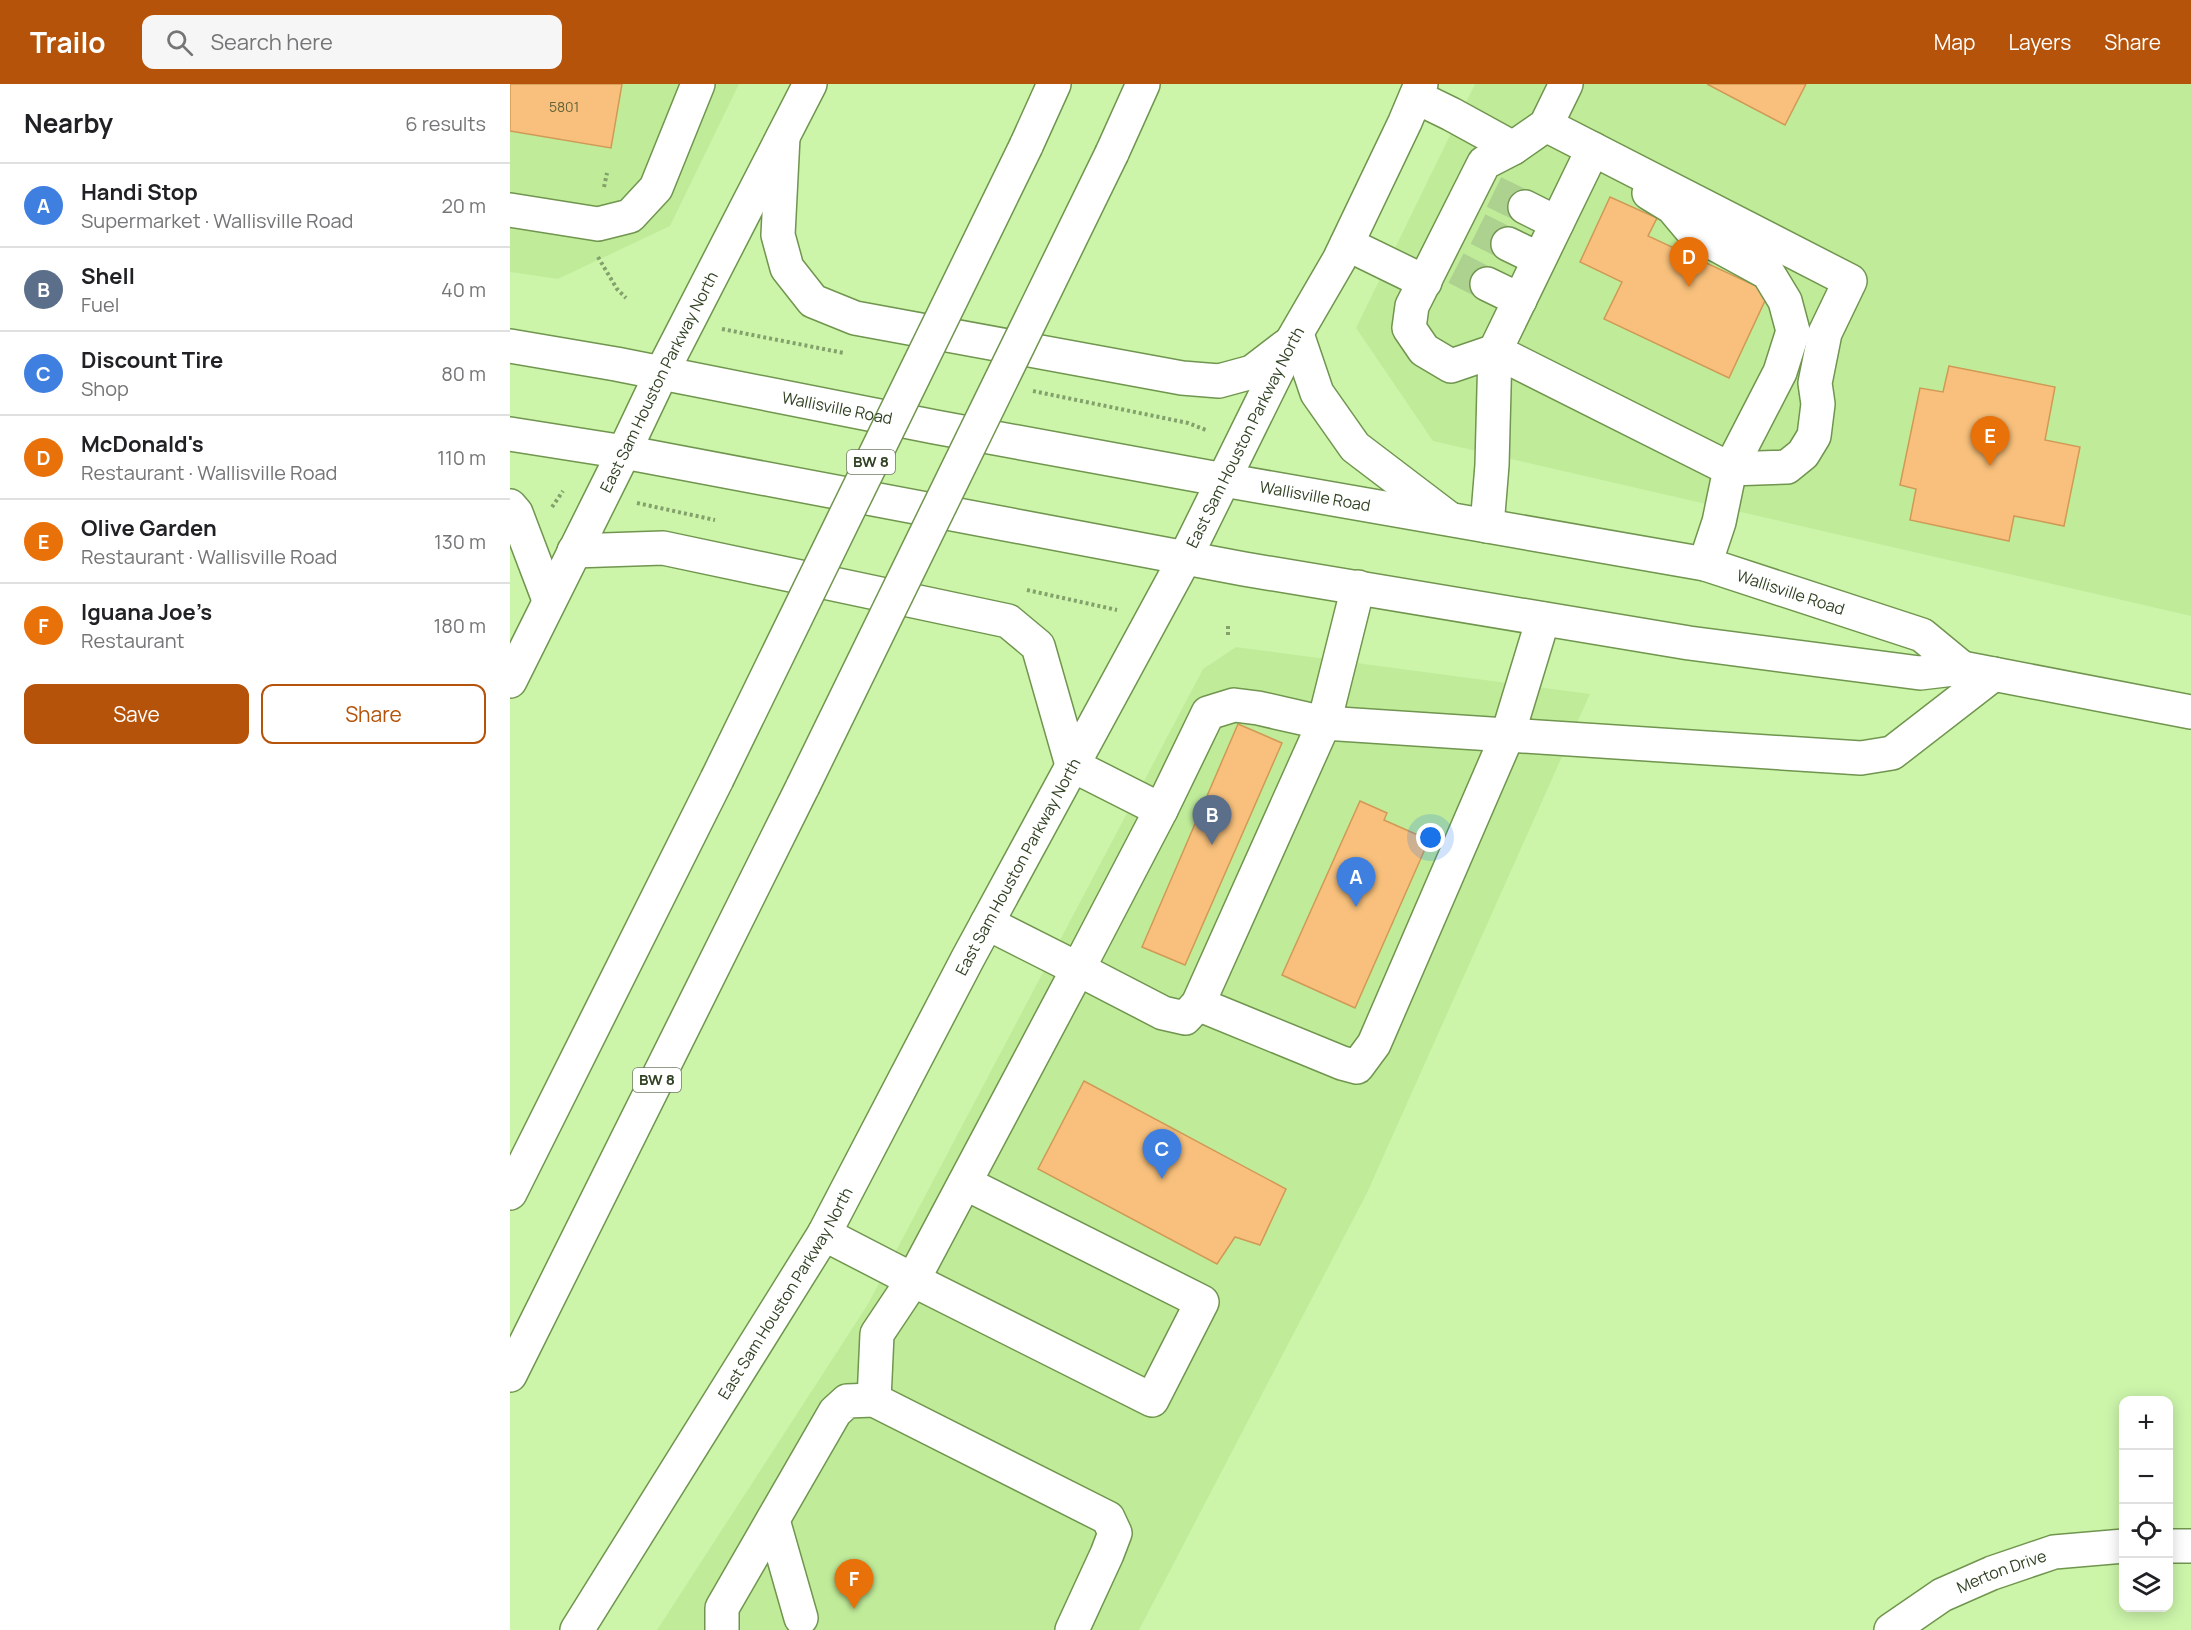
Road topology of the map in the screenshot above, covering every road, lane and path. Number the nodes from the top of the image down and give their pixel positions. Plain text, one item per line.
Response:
1 (698, 84) edge
2 (810, 84) edge
3 (1054, 84) edge
4 (1143, 84) edge
5 (1566, 84) edge
6 (1418, 91) edge
7 (1546, 125) junction
8 (783, 137) junction
9 (1513, 148) junction
10 (1593, 148) junction
11 (1634, 170) junction
12 (1525, 207) tunnel mouth
13 (510, 210) edge
14 (1557, 223) junction
15 (1347, 244) junction
16 (1508, 244) tunnel mouth
17 (594, 250) dead end
18 (1539, 259) junction
19 (1439, 270) junction
20 (1487, 284) tunnel mouth
21 (626, 298) dead end
22 (1520, 300) junction
23 (1295, 337) junction
24 (510, 346) edge
25 (1495, 351) junction
26 (662, 372) junction
27 (510, 434) edge
28 (624, 452) junction
29 (1730, 469) junction
30 (1224, 480) junction
31 (568, 483) dead end
32 (510, 506) edge
33 (546, 516) dead end
34 (1449, 519) junction
35 (1487, 526) junction
36 (574, 551) junction
37 (1185, 558) junction
38 (1705, 564) junction
39 (1358, 587) junction
40 (549, 600) junction
41 (1543, 618) junction
42 (1227, 627) dead end
43 (1228, 634) dead end
44 (1962, 668) junction
45 (1994, 674) junction
46 (510, 681) edge
47 (2191, 711) edge
48 (1324, 723) junction
49 (1508, 734) junction
50 (1072, 765) junction
51 (1161, 810) junction
52 (987, 923) junction
53 (1078, 969) junction
54 (1198, 1004) junction
55 (965, 1183) junction
56 (510, 1193) edge
57 (824, 1234) junction
58 (914, 1280) junction
59 (510, 1375) edge
60 (874, 1400) junction
61 (773, 1520) junction
62 (2119, 1546) edge
63 (2173, 1546) edge
64 (2191, 1546) edge
65 (801, 1618) dead end
66 (577, 1630) edge
67 (722, 1630) edge
68 (1072, 1630) edge
69 (1891, 1630) edge

1 - 13 main road
2 - 8 main road, East Sam Houston Parkway North
3 - 56 main road, BW 8, bridge
4 - 59 main road, BW 8, bridge
5 - 7 main road
6 - 9 main road
6 - 15 main road, East Sam Houston Parkway North
7 - 9 main road
7 - 10 main road
8 - 23 main road
8 - 26 main road, East Sam Houston Parkway North
9 - 19 main road
10 - 11 main road
10 - 14 main road
11 - 29 main road
11 - 29 main road
12 - 14 main road
14 - 18 main road
15 - 19 main road
15 - 23 main road, East Sam Houston Parkway North
16 - 18 main road
17 - 21 path
18 - 22 main road
19 - 25 main road
20 - 22 main road
22 - 25 main road
23 - 30 main road, East Sam Houston Parkway North
23 - 34 main road
24 - 26 main road, Wallisville Road
25 - 29 main road
25 - 35 main road
26 - 28 main road, East Sam Houston Parkway North
26 - 30 main road, Wallisville Road
27 - 28 main road, Wallisville Road
28 - 36 main road, East Sam Houston Parkway North
28 - 37 main road, Wallisville Road
29 - 38 main road
30 - 34 main road, Wallisville Road
30 - 37 main road, East Sam Houston Parkway North
31 - 33 path
32 - 40 main road
34 - 35 main road, Wallisville Road
35 - 38 main road, Wallisville Road
36 - 40 main road, East Sam Houston Parkway North
36 - 50 main road
37 - 39 main road, Wallisville Road
37 - 50 main road, East Sam Houston Parkway North
38 - 44 main road, Wallisville Road
39 - 41 main road, Wallisville Road
39 - 48 main road
40 - 46 main road, East Sam Houston Parkway North
41 - 44 main road, Wallisville Road
41 - 49 main road
42 - 43 path
44 - 45 main road, Wallisville Road
45 - 47 main road, Wallisville Road
45 - 49 main road
48 - 49 main road
48 - 51 main road
48 - 54 main road
49 - 54 main road
50 - 51 main road
50 - 52 main road, East Sam Houston Parkway North
51 - 53 main road
52 - 53 main road
52 - 57 main road, East Sam Houston Parkway North
53 - 54 main road
53 - 55 main road
55 - 58 main road
55 - 58 main road
57 - 58 main road
57 - 66 main road, East Sam Houston Parkway North
58 - 60 main road
60 - 61 main road
60 - 68 main road
61 - 65 main road
61 - 67 main road
62 - 69 main road, Merton Drive
63 - 64 main road

